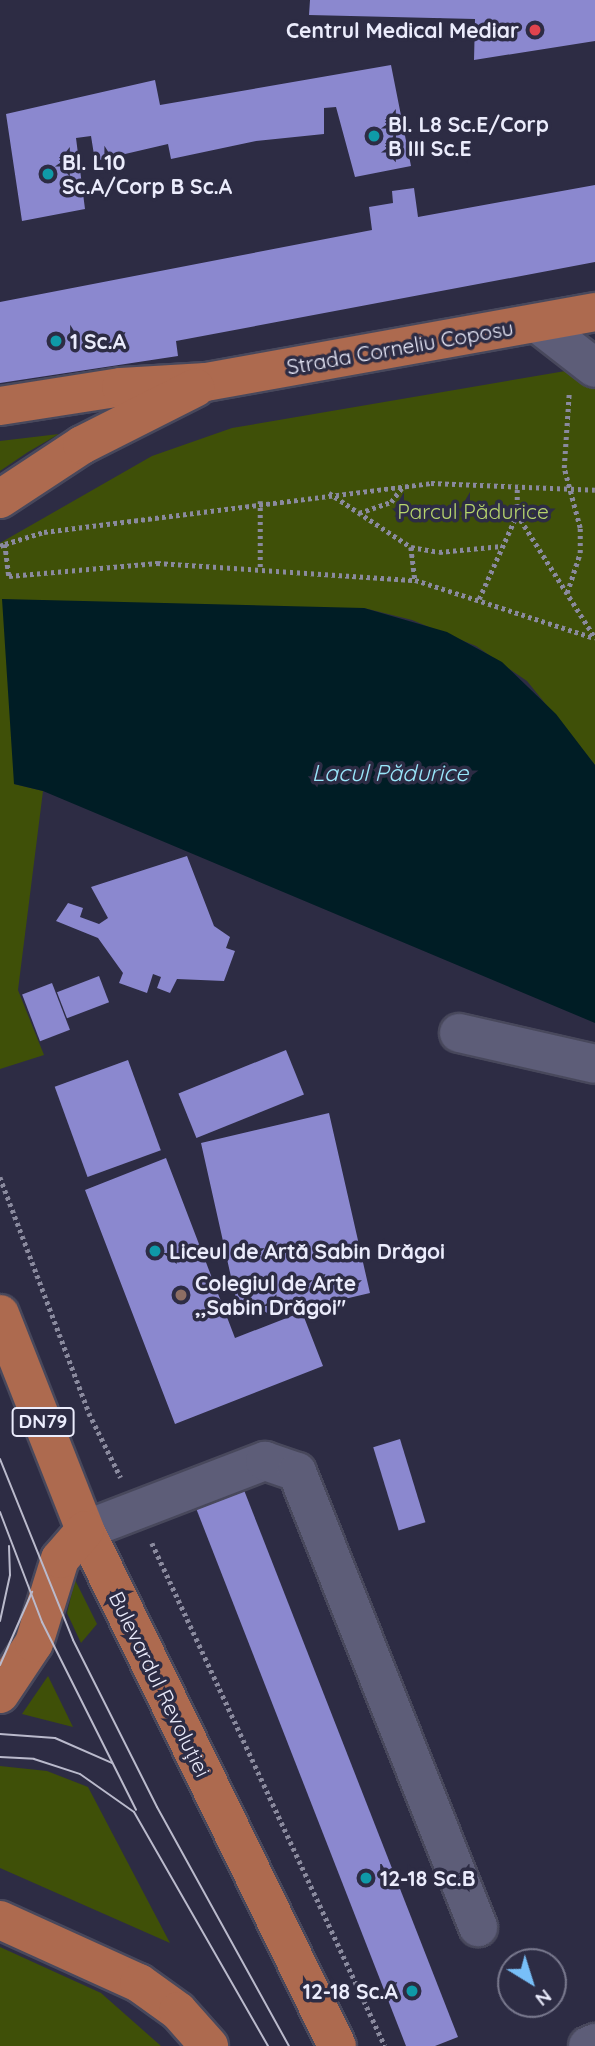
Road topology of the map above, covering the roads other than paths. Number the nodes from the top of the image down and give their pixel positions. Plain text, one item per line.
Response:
1 (595, 312) edge
2 (537, 323) junction
3 (589, 363) edge
4 (206, 382) junction
5 (0, 406) edge
6 (0, 499) edge
7 (459, 1033) dead end
8 (595, 1064) edge
9 (0, 1314) edge
10 (85, 1530) junction
11 (0, 1694) edge
12 (0, 1920) edge
13 (478, 1927) dead end
14 (209, 2046) edge
15 (337, 2046) edge

1 - 2 main road, Strada Corneliu Coposu
2 - 3 lane
2 - 4 main road, Strada Corneliu Coposu
4 - 5 main road, Strada Corneliu Coposu
4 - 6 main road, Strada Corneliu Coposu
7 - 8 lane
9 - 10 main road, Bulevardul Revoluției / DN79
10 - 11 main road
10 - 13 lane
10 - 15 main road, Bulevardul Revoluției
12 - 14 main road

